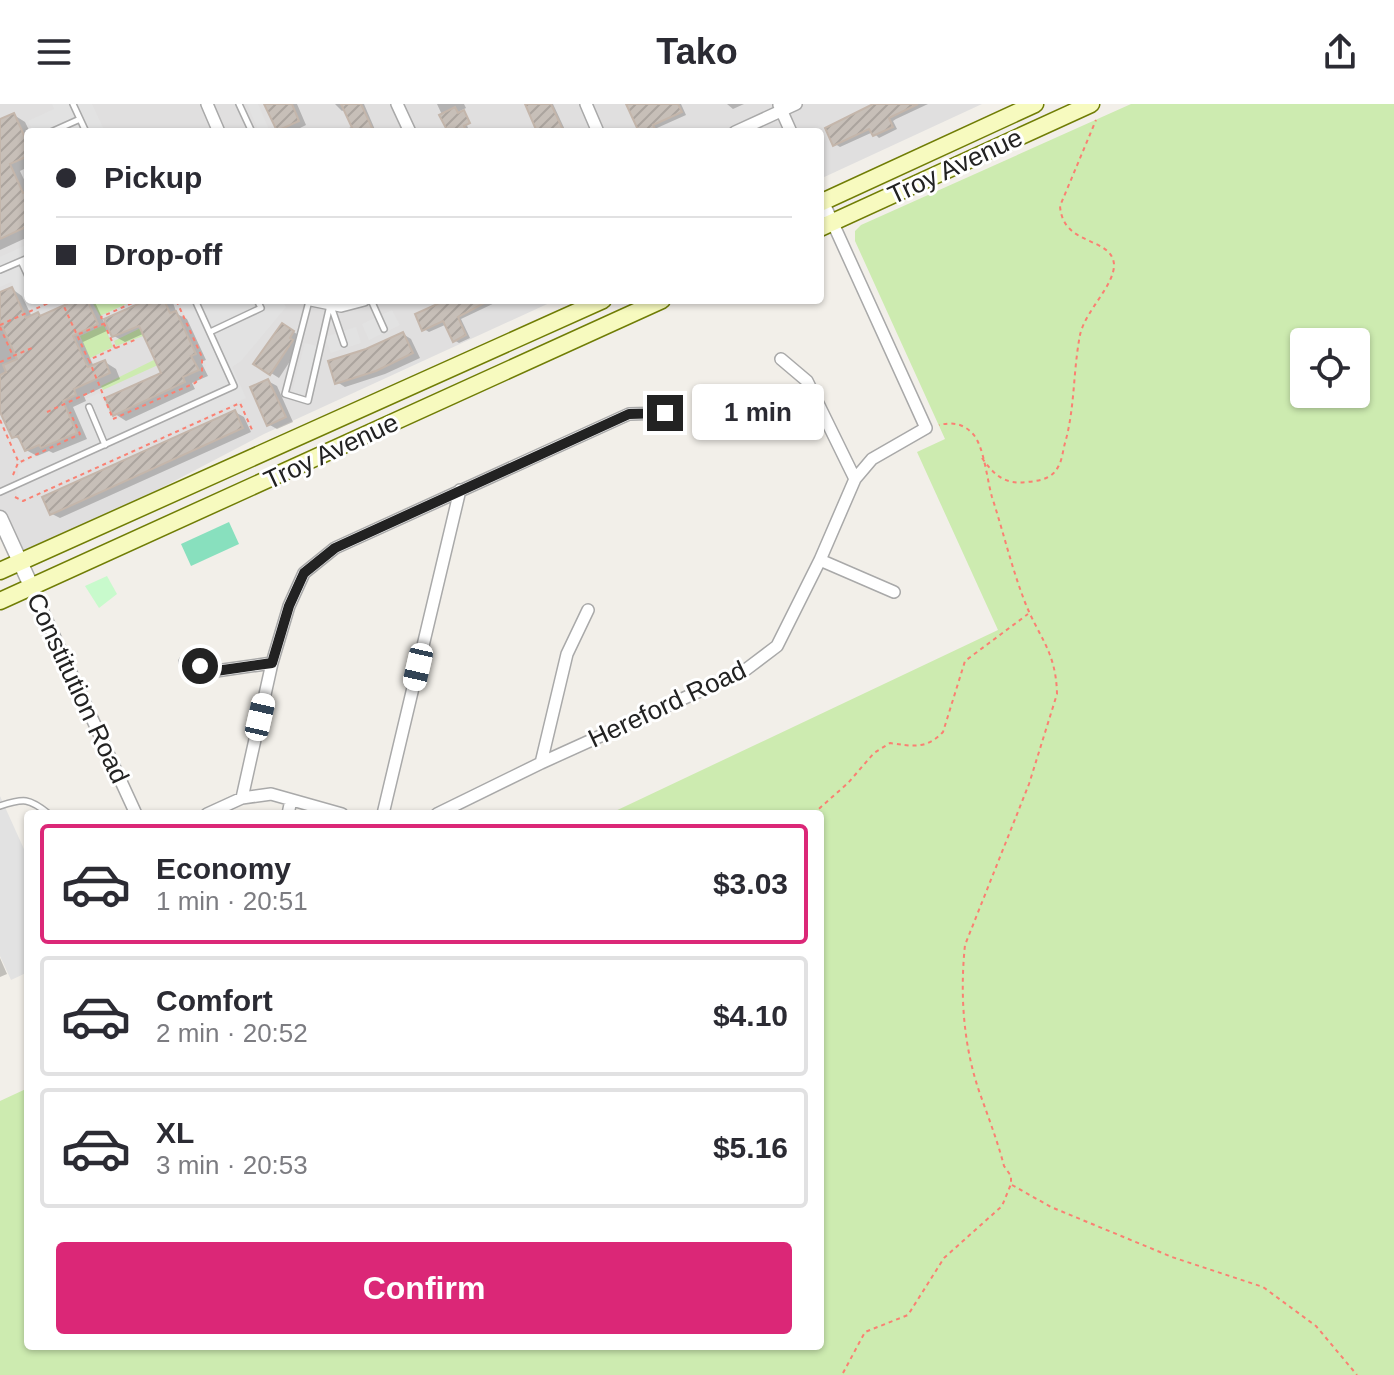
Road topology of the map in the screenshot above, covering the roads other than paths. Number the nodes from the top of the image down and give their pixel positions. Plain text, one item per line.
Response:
1 (73, 104) edge
2 (207, 104) edge
3 (239, 104) edge
4 (397, 104) edge
5 (586, 104) edge
6 (796, 104) edge
7 (1035, 104) edge
8 (780, 107) edge
9 (1094, 112) edge
10 (80, 119) junction
11 (60, 128) edge
12 (84, 128) edge
13 (217, 128) edge
14 (250, 128) edge
15 (408, 128) edge
16 (596, 128) edge
17 (742, 128) edge
18 (789, 128) edge
19 (824, 199) edge
20 (826, 225) edge
21 (24, 260) edge
22 (21, 261) junction
23 (24, 267) edge
24 (0, 270) edge
25 (197, 304) edge
26 (259, 304) edge
27 (309, 304) edge
28 (326, 304) edge
29 (349, 304) edge
30 (373, 304) edge
31 (594, 304) edge
32 (653, 304) edge
33 (330, 305) junction
34 (384, 329) dead end
35 (210, 332) junction
36 (344, 344) dead end
37 (781, 359) dead end
38 (89, 407) dead end
39 (665, 413) dead end
40 (105, 445) junction
41 (855, 479) junction
42 (460, 490) junction
43 (0, 492) edge
44 (0, 518) edge
45 (820, 560) junction
46 (20, 562) junction
47 (0, 571) edge
48 (32, 588) junction
49 (894, 592) dead end
50 (0, 601) edge
51 (588, 610) dead end
52 (185, 662) dead end
53 (272, 663) junction
54 (541, 763) junction
55 (242, 798) junction
56 (291, 800) junction
57 (0, 806) edge
58 (44, 810) edge
59 (134, 810) edge
60 (216, 810) edge
61 (289, 810) edge
62 (327, 810) edge
63 (384, 810) edge
64 (445, 810) edge

1 - 10 lane
2 - 13 street
3 - 14 lane
4 - 15 street
5 - 16 street
6 - 8 street
7 - 19 main road, Troy Avenue
8 - 17 street
8 - 18 street
9 - 20 main road, Troy Avenue
10 - 11 lane
10 - 12 lane
20 - 41 street, Hereford Road
21 - 22 lane
22 - 23 lane
22 - 24 lane
25 - 35 lane
26 - 35 lane
27 - 33 lane
28 - 33 street
29 - 33 street
30 - 34 lane
31 - 46 main road, Troy Avenue
32 - 48 main road, Troy Avenue
33 - 36 lane
35 - 40 lane
37 - 41 street
38 - 40 lane
39 - 42 street
40 - 43 lane
41 - 45 street, Hereford Road
42 - 53 street
42 - 63 street
44 - 46 street, Constitution Road
45 - 49 street
45 - 54 street, Hereford Road
46 - 47 main road, Troy Avenue
46 - 48 street, Constitution Road
48 - 50 main road, Troy Avenue
48 - 59 street, Constitution Road
51 - 54 street
52 - 53 street
53 - 55 street
54 - 64 street, Hereford Road
55 - 56 street
55 - 60 street
56 - 61 street
56 - 62 street
57 - 58 lane

